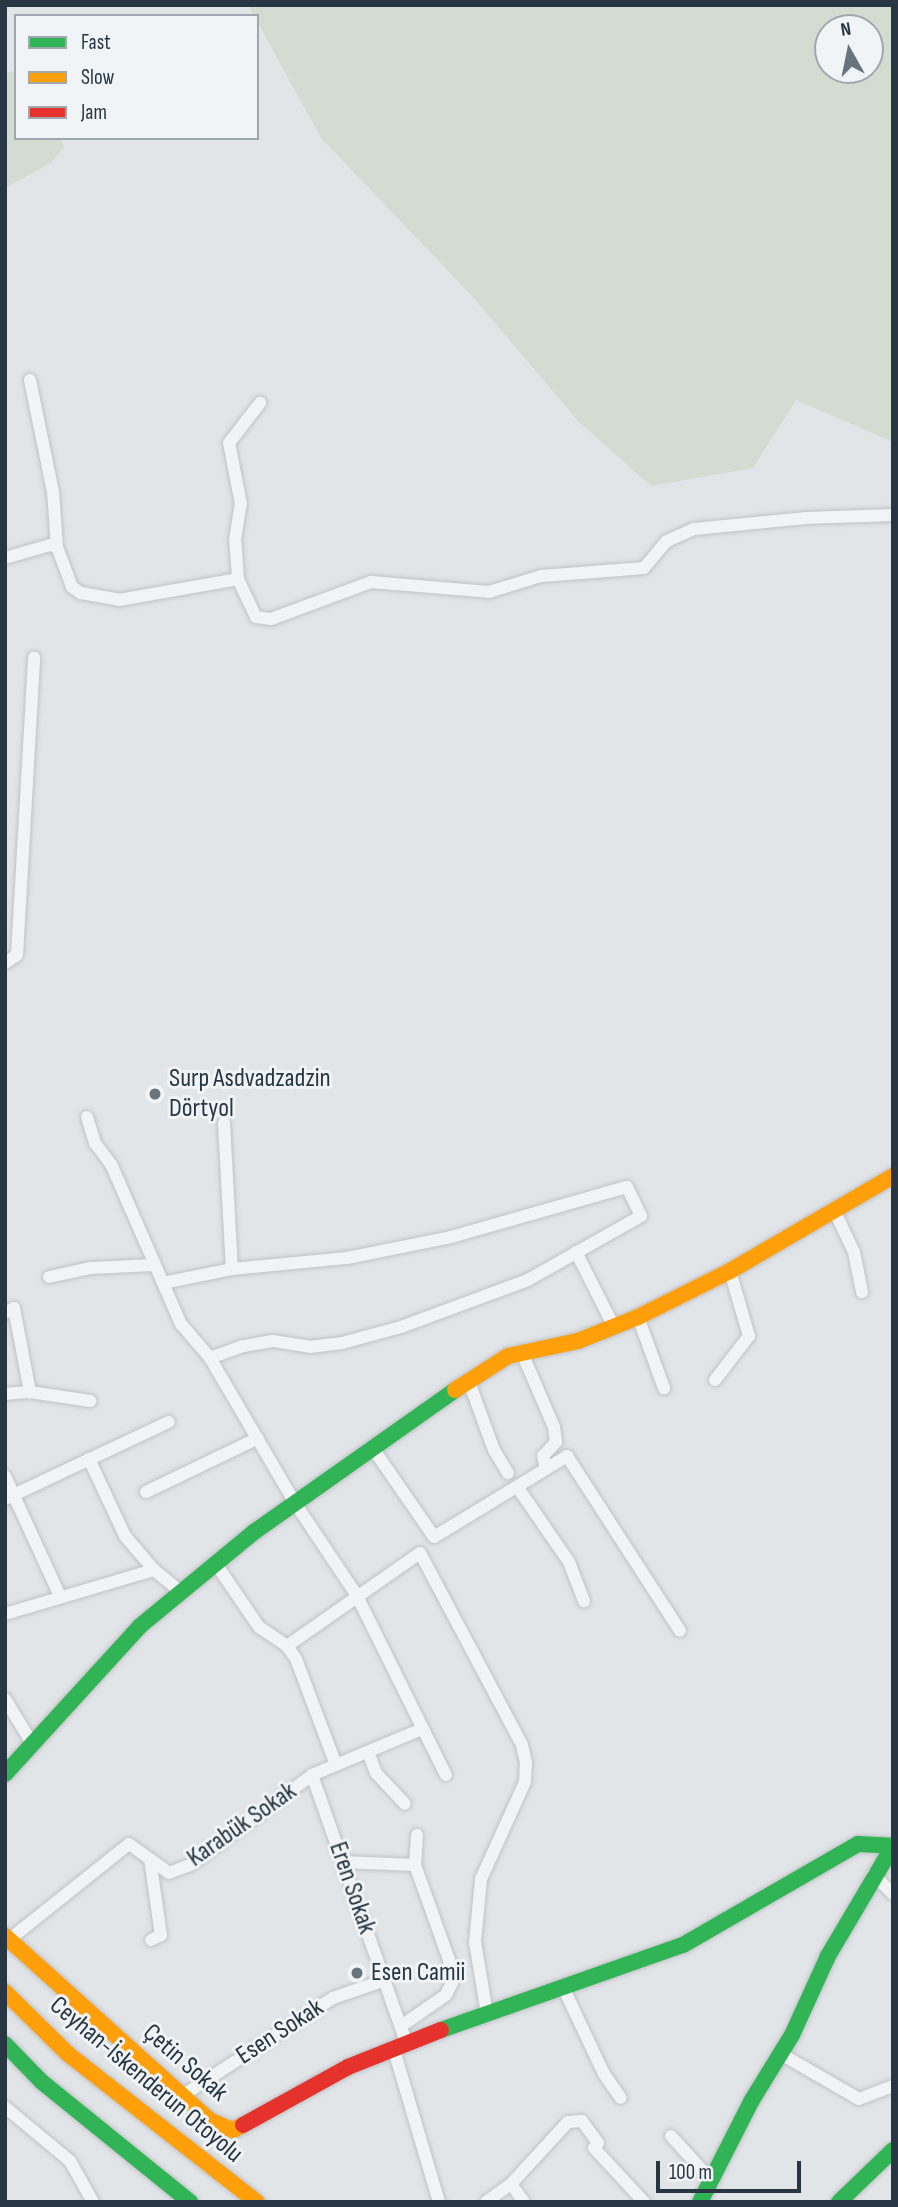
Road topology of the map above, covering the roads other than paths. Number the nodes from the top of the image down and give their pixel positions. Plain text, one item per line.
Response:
1 (30, 380) dead end
2 (260, 403) dead end
3 (893, 515) edge
4 (57, 547) junction
5 (5, 558) edge
6 (238, 579) junction
7 (34, 657) dead end
8 (5, 962) edge
9 (87, 1117) dead end
10 (224, 1123) dead end
11 (893, 1176) edge
12 (835, 1212) junction
13 (576, 1252) junction
14 (153, 1265) junction
15 (232, 1269) junction
16 (730, 1271) junction
17 (49, 1277) dead end
18 (163, 1283) junction
19 (862, 1292) dead end
20 (5, 1313) edge
21 (638, 1317) junction
22 (613, 1325) junction
23 (522, 1353) junction
24 (210, 1358) junction
25 (715, 1380) dead end
26 (469, 1382) junction
27 (664, 1388) dead end
28 (30, 1392) junction
29 (5, 1394) edge
30 (90, 1401) dead end
31 (169, 1422) dead end
32 (258, 1438) junction
33 (372, 1447) junction
34 (89, 1459) junction
35 (546, 1468) junction
36 (508, 1473) dead end
37 (5, 1476) edge
38 (518, 1488) junction
39 (146, 1492) dead end
40 (10, 1498) edge
41 (297, 1506) junction
42 (216, 1564) junction
43 (154, 1570) junction
44 (181, 1593) junction
45 (356, 1594) junction
46 (60, 1596) junction
47 (584, 1601) dead end
48 (5, 1614) edge
49 (680, 1631) dead end
50 (287, 1646) junction
51 (5, 1699) edge
52 (422, 1729) junction
53 (32, 1743) junction
54 (368, 1752) junction
55 (336, 1765) junction
56 (5, 1774) edge
57 (312, 1775) junction
58 (446, 1775) dead end
59 (405, 1804) dead end
60 (417, 1835) dead end
61 (892, 1846) edge
62 (150, 1859) junction
63 (342, 1862) junction
64 (415, 1865) junction
65 (881, 1869) edge
66 (893, 1894) edge
67 (8, 1938) edge
68 (151, 1940) dead end
69 (384, 1980) junction
70 (564, 1989) junction
71 (5, 1992) edge
72 (487, 2014) junction
73 (401, 2026) junction
74 (5, 2044) edge
75 (400, 2046) junction
76 (781, 2054) junction
77 (893, 2086) edge
78 (182, 2096) junction
79 (621, 2098) dead end
80 (5, 2107) edge
81 (671, 2136) dead end
82 (893, 2150) edge
83 (713, 2182) junction
84 (511, 2183) junction
85 (93, 2202) edge
86 (190, 2202) edge
87 (257, 2202) edge
88 (439, 2202) edge
89 (486, 2202) edge
90 (524, 2202) edge
91 (644, 2202) edge
92 (700, 2202) edge
93 (839, 2202) edge

1 - 4 street
2 - 6 street
3 - 6 street
4 - 5 street
4 - 6 street
7 - 8 street
9 - 14 street
10 - 15 street
11 - 12 main road
12 - 16 main road
12 - 19 street
13 - 15 street
13 - 22 street
13 - 24 street
14 - 17 street
14 - 18 street
15 - 18 street
16 - 21 main road
16 - 25 street
18 - 24 street
20 - 28 street
21 - 22 main road
21 - 27 street
22 - 23 main road
23 - 26 main road
23 - 35 street
24 - 32 street
26 - 33 main road
26 - 36 street
28 - 29 street
28 - 30 street
31 - 34 street
32 - 39 street
32 - 41 street
33 - 38 street
33 - 41 main road
34 - 40 street
34 - 43 street
35 - 38 street
35 - 49 street
37 - 40 street
38 - 47 street
40 - 46 street
41 - 42 main road
41 - 45 street
42 - 44 main road
42 - 50 street
43 - 44 street
43 - 46 street
44 - 53 main road
45 - 50 street
45 - 52 street
45 - 72 street
46 - 48 street
50 - 55 street
51 - 53 street
52 - 54 street, Karabük Sokak
52 - 58 street
53 - 56 main road
54 - 55 street, Karabük Sokak
54 - 59 street
55 - 57 street, Karabük Sokak
57 - 62 street, Karabük Sokak
57 - 63 street, Eren Sokak
60 - 64 street
61 - 65 main road
61 - 70 main road
62 - 67 street, Karabük Sokak
62 - 68 street
63 - 64 street
63 - 69 street, Eren Sokak
64 - 73 street
65 - 66 street
65 - 76 main road
67 - 78 main road, Çetin Sokak
69 - 73 street, Eren Sokak
69 - 78 street, Esen Sokak
70 - 72 main road
70 - 79 street
71 - 87 main road, Ceyhan-İskenderun Otoyolu
72 - 75 main road
73 - 75 street, Eren Sokak
74 - 86 main road
75 - 78 main road, Çetin Sokak
75 - 88 street, Eren Sokak
76 - 77 street
76 - 83 main road
80 - 85 street
81 - 83 street
82 - 93 main road
83 - 92 main road
84 - 89 street
84 - 90 street
84 - 91 street

